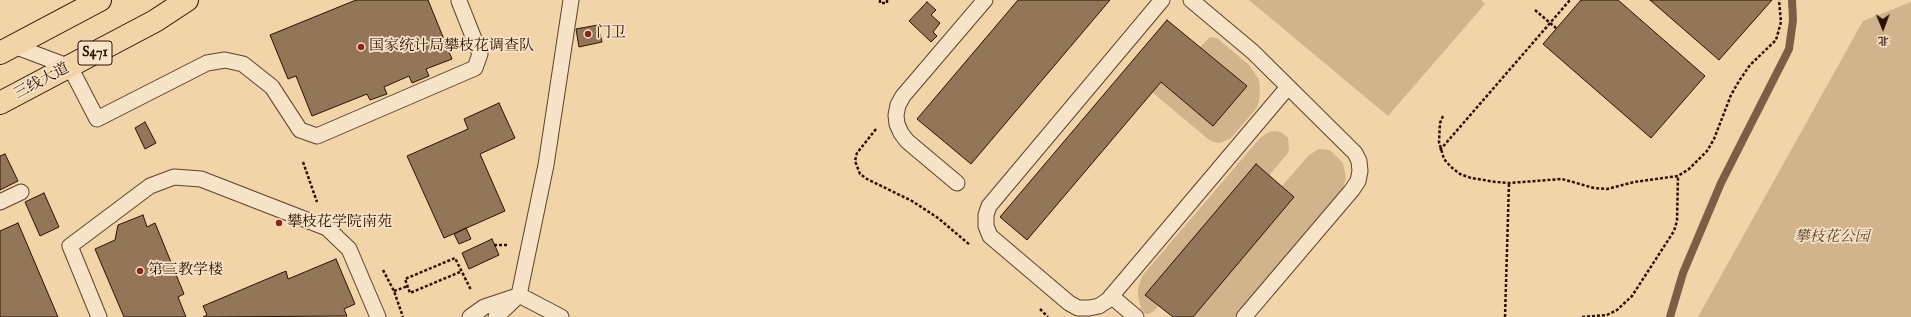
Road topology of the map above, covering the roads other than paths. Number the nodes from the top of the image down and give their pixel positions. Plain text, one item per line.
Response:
1 (100, 0) edge
2 (187, 0) edge
3 (571, 0) edge
4 (985, 0) edge
5 (1162, 0) edge
6 (1190, 0) edge
7 (459, 1) dead end
8 (7, 49) edge
9 (70, 67) junction
10 (1288, 87) junction
11 (0, 104) edge
12 (957, 183) dead end
13 (21, 192) dead end
14 (0, 202) edge
15 (519, 295) junction
16 (1111, 296) junction
17 (99, 317) edge
18 (378, 317) edge
19 (470, 317) edge
20 (496, 317) edge
21 (561, 317) edge
22 (1136, 317) edge
23 (1244, 317) edge

1 - 8 main road
2 - 9 main road, 三线大道 / S471
3 - 15 lane
4 - 12 lane
5 - 16 lane
6 - 10 lane
7 - 9 lane
8 - 9 lane
9 - 11 main road, 三线大道 / S471
10 - 16 lane
10 - 23 lane
13 - 14 lane
15 - 19 lane
15 - 20 lane
15 - 21 lane
16 - 22 lane
17 - 18 lane

